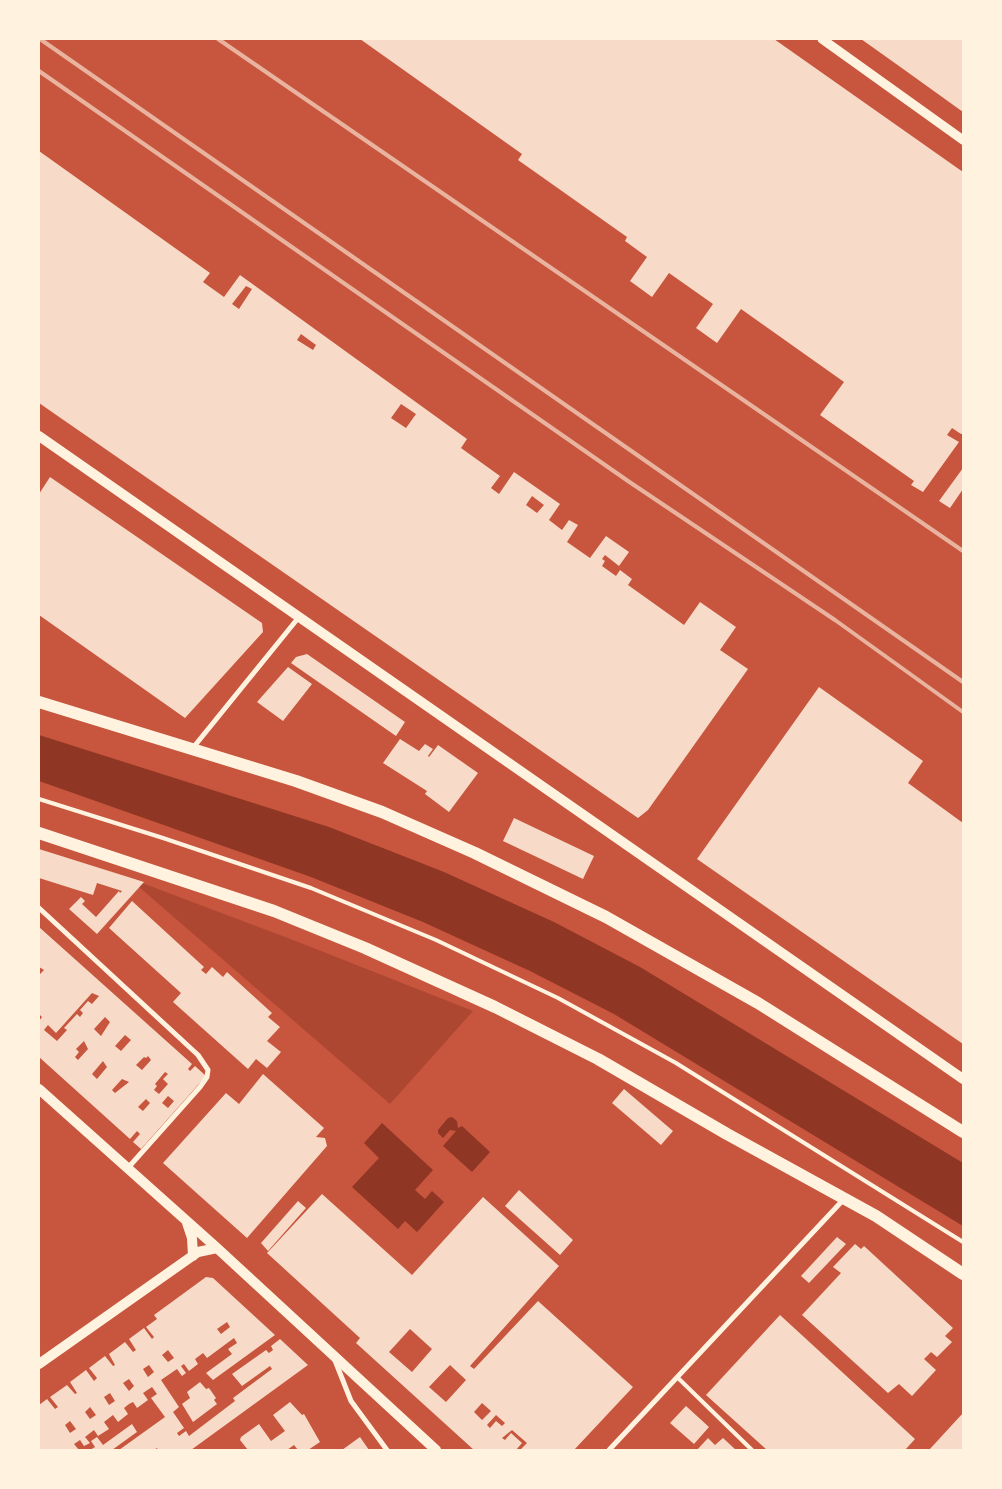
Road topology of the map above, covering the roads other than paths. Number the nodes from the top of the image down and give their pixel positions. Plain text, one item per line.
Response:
1 (822, 39) edge
2 (963, 140) edge
3 (39, 436) edge
4 (299, 617) junction
5 (39, 702) edge
6 (191, 749) junction
7 (39, 799) edge
8 (39, 833) edge
9 (39, 908) edge
10 (963, 1079) edge
11 (39, 1089) edge
12 (963, 1132) edge
13 (127, 1169) junction
14 (844, 1198) junction
15 (185, 1220) junction
16 (963, 1242) edge
17 (217, 1248) junction
18 (193, 1256) junction
19 (963, 1274) edge
20 (333, 1356) junction
21 (39, 1364) edge
22 (677, 1377) junction
23 (387, 1450) edge
24 (436, 1450) edge
25 (609, 1450) edge
26 (752, 1450) edge

1 - 2 street
3 - 4 main road
4 - 6 street
4 - 10 main road
5 - 6 highway
6 - 12 highway
7 - 16 lane
8 - 14 highway
9 - 13 street
11 - 13 main road
13 - 15 main road
14 - 19 highway
14 - 22 street
15 - 17 main road
15 - 18 main road
17 - 18 main road
17 - 20 main road
18 - 21 main road
20 - 23 street
20 - 24 main road
22 - 25 street
22 - 26 lane

